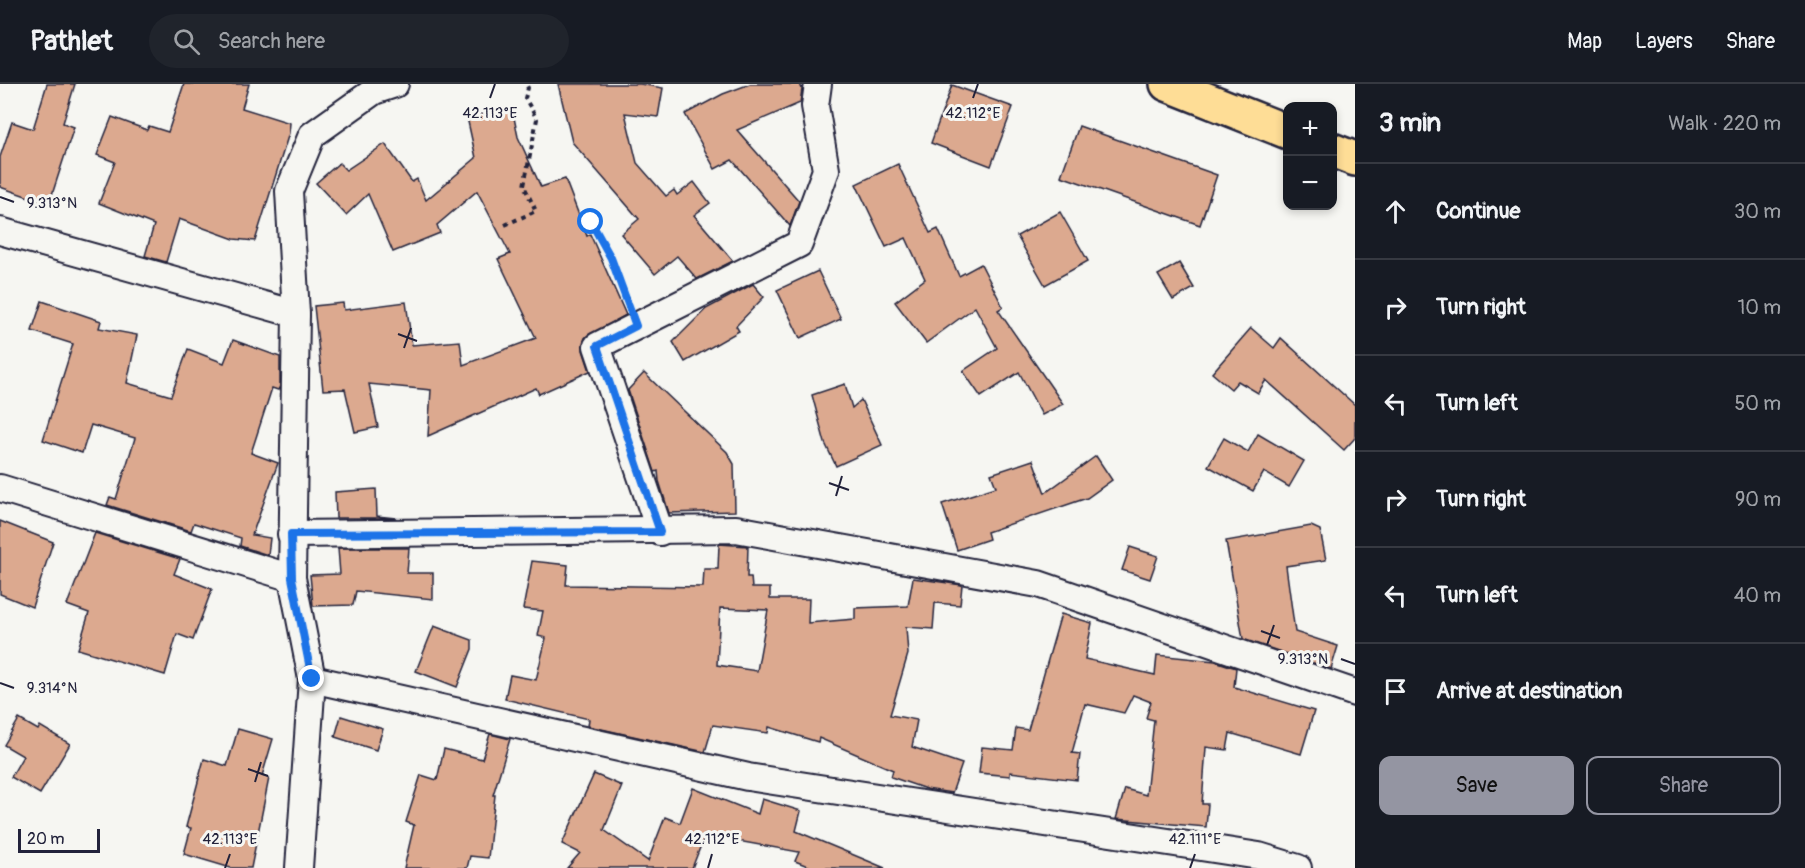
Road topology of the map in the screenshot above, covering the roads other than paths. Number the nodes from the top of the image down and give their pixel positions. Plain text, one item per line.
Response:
1 (395, 84) edge
2 (818, 84) edge
3 (1167, 84) edge
4 (1283, 130) edge
5 (1337, 152) edge
6 (1355, 159) edge
7 (0, 231) edge
8 (296, 314) junction
9 (0, 488) edge
10 (660, 532) junction
11 (291, 534) junction
12 (292, 578) junction
13 (312, 679) junction
14 (1355, 693) edge
15 (1258, 862) edge
16 (299, 868) edge
17 (1298, 868) edge

1 - 8 street
2 - 10 street
3 - 4 highway
5 - 6 highway
7 - 8 street
8 - 11 street
9 - 12 street
10 - 11 street
10 - 14 street
11 - 12 street
12 - 13 street
13 - 15 street
13 - 16 street
15 - 17 street

